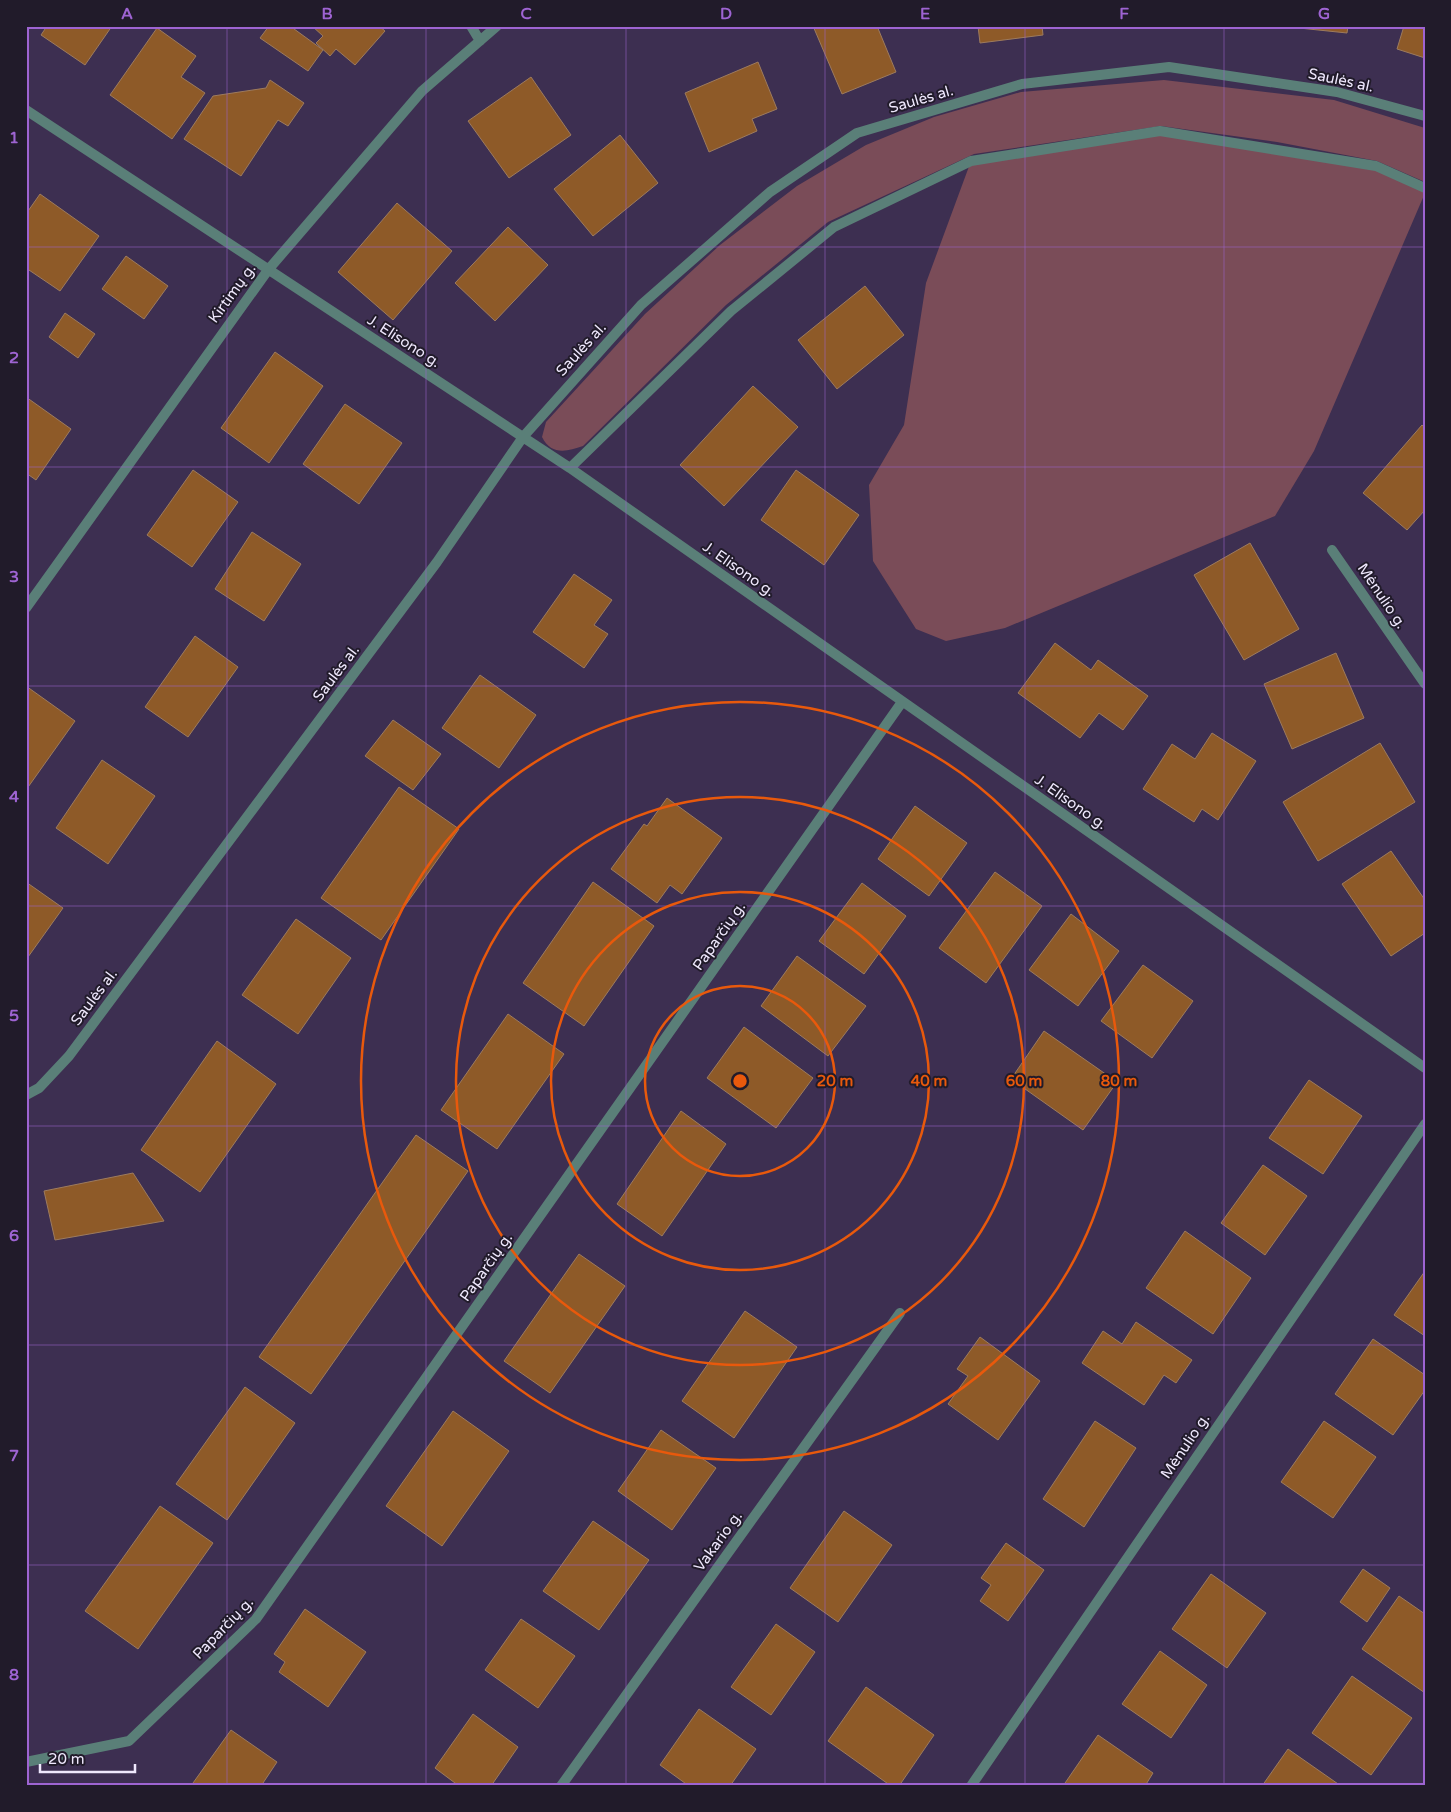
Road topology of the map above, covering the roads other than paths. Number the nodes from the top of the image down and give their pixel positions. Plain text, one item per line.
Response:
1 (471, 26) edge
2 (497, 26) edge
3 (480, 41) junction
4 (26, 110) edge
5 (1425, 116) edge
6 (1425, 188) edge
7 (268, 270) junction
8 (523, 437) junction
9 (570, 468) junction
10 (1332, 550) dead end
11 (26, 608) edge
12 (1425, 684) edge
13 (902, 702) junction
14 (1425, 1068) edge
15 (26, 1095) edge
16 (1425, 1124) edge
17 (900, 1313) dead end
18 (26, 1762) edge
19 (561, 1786) edge
20 (971, 1786) edge

1 - 3 street
2 - 3 street, Kirtimų g.
3 - 7 street, Kirtimų g.
4 - 7 street, J. Elisono g.
5 - 8 street, Saulės al.
6 - 9 street
7 - 8 street, J. Elisono g.
7 - 11 street, Kirtimų g.
8 - 9 street, J. Elisono g.
8 - 15 street, Saulės al.
9 - 13 street, J. Elisono g.
10 - 12 street, Mėnulio g.
13 - 14 street, J. Elisono g.
13 - 18 street, Paparčių g.
16 - 20 street, Mėnulio g.
17 - 19 street, Vakario g.

